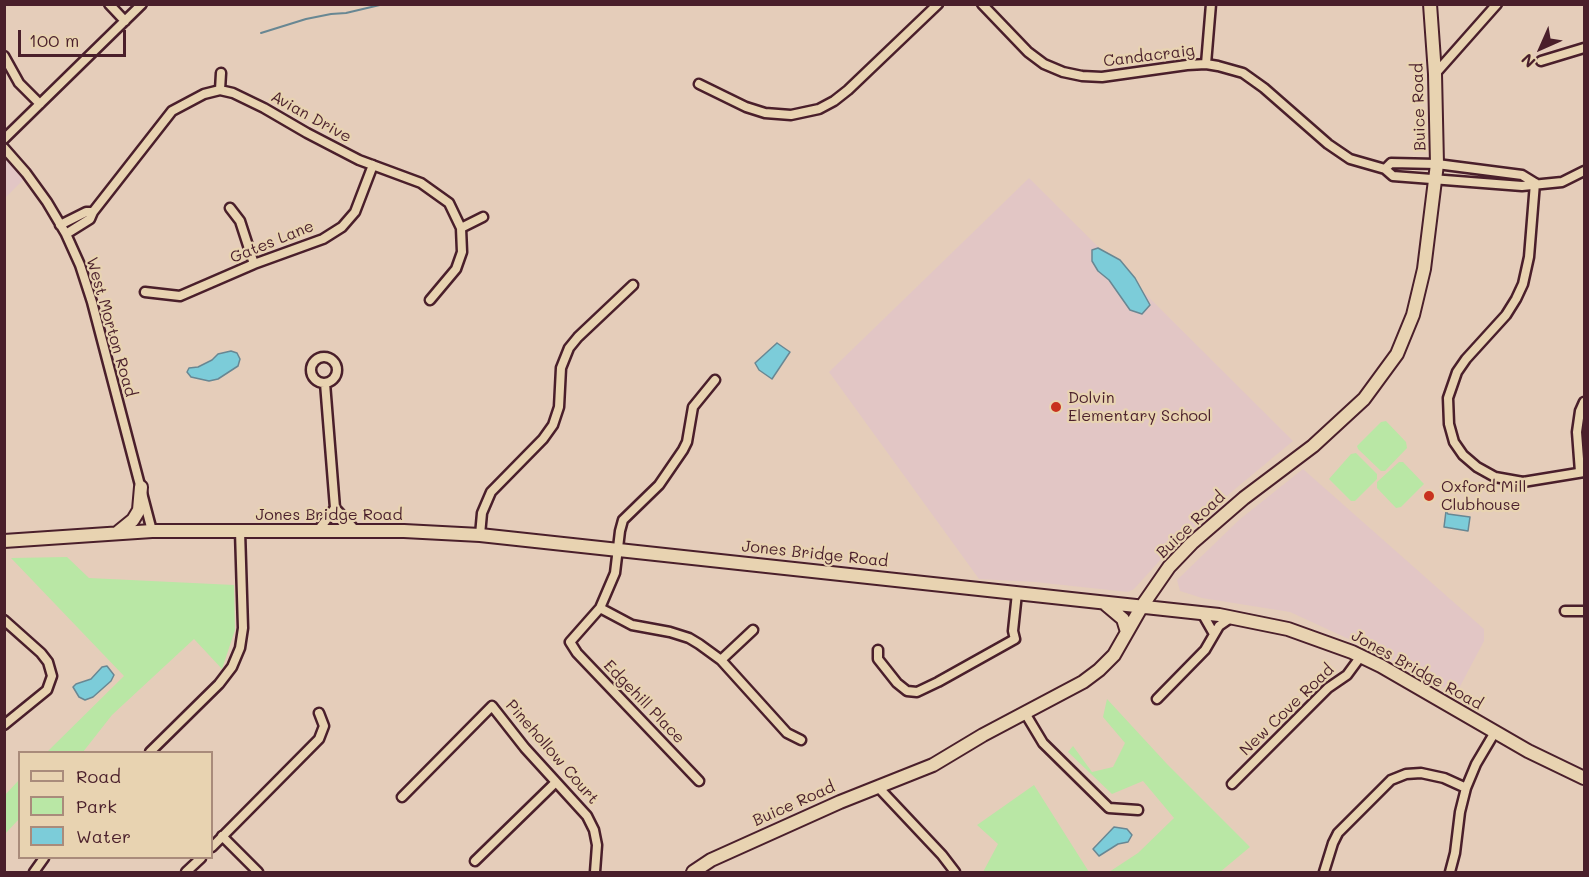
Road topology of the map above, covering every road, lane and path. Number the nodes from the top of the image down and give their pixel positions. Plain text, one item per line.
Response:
1 (109, 4) edge
2 (141, 4) edge
3 (938, 4) edge
4 (982, 4) edge
5 (1211, 4) edge
6 (1430, 4) edge
7 (1497, 4) edge
8 (125, 21) junction
9 (1584, 48) edge
10 (4, 56) edge
11 (1541, 61) dead end
12 (1206, 64) junction
13 (221, 73) dead end
14 (1435, 74) junction
15 (699, 84) dead end
16 (220, 90) junction
17 (40, 104) junction
18 (4, 139) edge
19 (4, 148) edge
20 (1437, 164) junction
21 (373, 165) junction
22 (1385, 170) junction
23 (1584, 171) edge
24 (1436, 178) junction
25 (1535, 183) junction
26 (230, 208) dead end
27 (93, 212) junction
28 (483, 217) dead end
29 (60, 225) junction
30 (461, 228) junction
31 (66, 234) junction
32 (254, 264) junction
33 (633, 285) dead end
34 (145, 292) dead end
35 (430, 300) dead end
36 (715, 380) dead end
37 (325, 383) dead end
38 (1584, 402) edge
39 (1582, 472) edge
40 (141, 487) junction
41 (335, 508) junction
42 (152, 531) junction
43 (240, 531) junction
44 (356, 531) junction
45 (317, 532) junction
46 (116, 533) junction
47 (480, 535) junction
48 (4, 542) edge
49 (618, 548) junction
50 (1017, 593) junction
51 (1103, 602) junction
52 (1142, 606) junction
53 (600, 608) junction
54 (1584, 610) edge
55 (1565, 611) dead end
56 (1202, 613) junction
57 (1232, 617) junction
58 (4, 621) edge
59 (753, 630) dead end
60 (1127, 632) junction
61 (1214, 634) junction
62 (878, 650) dead end
63 (1361, 656) junction
64 (721, 660) junction
65 (1157, 699) dead end
66 (320, 713) dead end
67 (1025, 713) junction
68 (4, 725) edge
69 (1495, 732) junction
70 (801, 740) dead end
71 (152, 751) edge
72 (1584, 778) edge
73 (699, 781) dead end
74 (556, 782) junction
75 (1232, 784) dead end
76 (878, 787) junction
77 (1466, 788) junction
78 (402, 797) dead end
79 (1138, 810) dead end
80 (222, 836) junction
81 (213, 846) edge
82 (43, 859) edge
83 (200, 859) edge
84 (475, 861) dead end
85 (955, 872) edge
86 (34, 873) edge
87 (186, 873) edge
88 (258, 873) edge
89 (595, 873) edge
90 (693, 873) edge
91 (1324, 873) edge
92 (1450, 873) edge

1 - 8 street
2 - 8 street
3 - 15 street
4 - 12 street, Candacraig
5 - 12 street
6 - 14 main road, Buice Road
7 - 14 street
8 - 17 street
9 - 11 street
10 - 17 street
12 - 22 street, Candacraig
13 - 16 street
14 - 20 main road, Buice Road
16 - 21 street, Avian Drive
16 - 27 street
17 - 18 street
19 - 29 street, West Morton Road
20 - 22 street
20 - 24 main road, Buice Road
20 - 25 street
21 - 30 street, Avian Drive
21 - 32 street, Gates Lane
22 - 24 street, Candacraig
23 - 25 street, Candacraig
24 - 25 street, Candacraig
24 - 52 main road, Buice Road
25 - 39 street
26 - 32 street
27 - 29 street
27 - 31 street
28 - 30 street
29 - 31 street, West Morton Road
30 - 35 street, Avian Drive
31 - 40 street, West Morton Road
32 - 34 street, Gates Lane
33 - 47 street
36 - 49 street
37 - 41 street
38 - 39 street
40 - 42 street, West Morton Road
40 - 46 main road
41 - 44 street
41 - 45 street
42 - 43 main road, Jones Bridge Road
42 - 46 main road, Jones Bridge Road
43 - 45 main road, Jones Bridge Road
43 - 71 street
44 - 45 main road, Jones Bridge Road
44 - 47 main road, Jones Bridge Road
46 - 48 main road, Jones Bridge Road
47 - 49 main road, Jones Bridge Road
49 - 50 main road, Jones Bridge Road
49 - 53 street
50 - 51 main road, Jones Bridge Road
50 - 62 street
51 - 52 main road, Jones Bridge Road
51 - 60 main road
52 - 56 main road, Jones Bridge Road
52 - 60 main road, Buice Road
53 - 64 street
53 - 73 street, Edgehill Place
54 - 55 street
56 - 57 main road, Jones Bridge Road
56 - 61 street
57 - 61 street
57 - 63 main road, Jones Bridge Road
58 - 68 street
59 - 64 street
60 - 67 main road, Buice Road
61 - 65 street
63 - 69 main road, Jones Bridge Road
63 - 75 street, New Cove Road
64 - 70 street
66 - 80 street
67 - 76 main road, Buice Road
67 - 79 street
69 - 72 main road, Jones Bridge Road
69 - 77 street
74 - 78 street, Pinehollow Court
74 - 84 street
74 - 89 street, Pinehollow Court
76 - 85 street
76 - 90 main road, Buice Road
77 - 91 street
77 - 92 street
80 - 81 street
80 - 88 street
82 - 86 street
83 - 87 street

